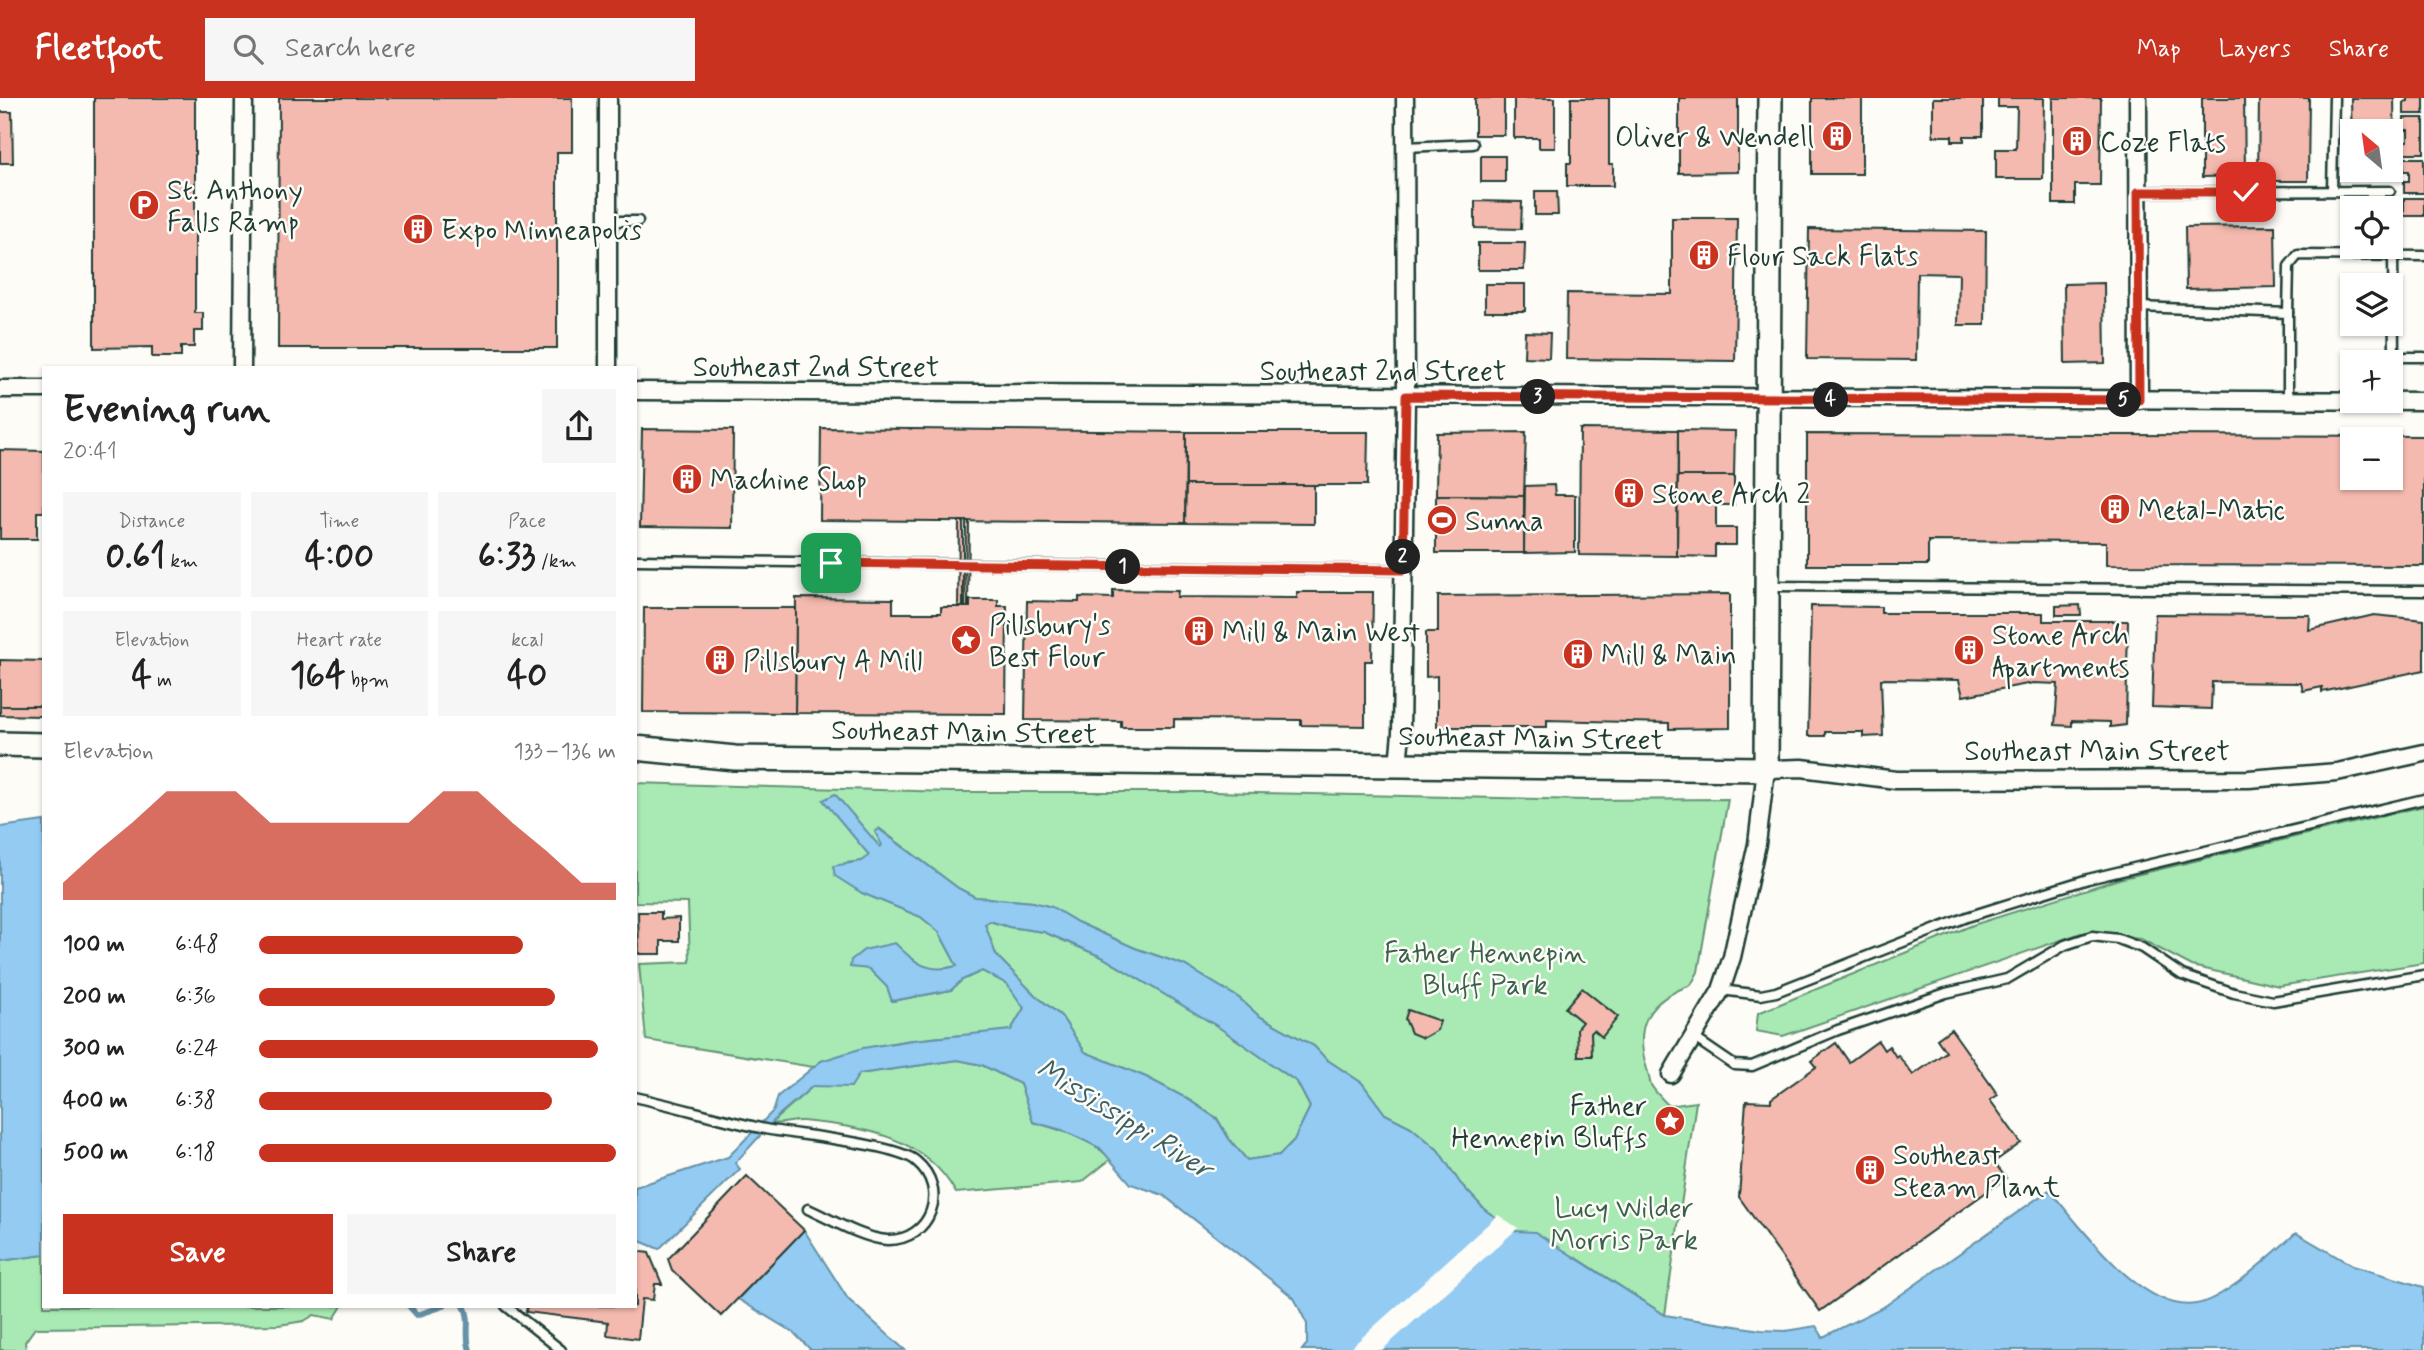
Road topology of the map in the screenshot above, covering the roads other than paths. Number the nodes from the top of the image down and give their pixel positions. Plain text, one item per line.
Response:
1 (244, 98) edge
2 (608, 98) edge
3 (1405, 98) edge
4 (1770, 98) edge
5 (2138, 98) edge
6 (2333, 98) edge
7 (1473, 144) dead end
8 (1405, 147) junction
9 (2332, 191) junction
10 (2390, 191) dead end
11 (2138, 192) junction
12 (606, 221) junction
13 (638, 221) dead end
14 (2340, 255) edge
15 (2403, 256) edge
16 (2424, 256) edge
17 (2393, 259) edge
18 (2139, 307) junction
19 (2288, 313) junction
20 (2424, 358) edge
21 (242, 366) edge
22 (608, 366) edge
23 (0, 389) edge
24 (42, 389) edge
25 (637, 391) edge
26 (1406, 396) junction
27 (1769, 399) junction
28 (2139, 400) junction
29 (2288, 401) junction
30 (2424, 401) edge
31 (637, 560) edge
32 (1403, 570) junction
33 (1768, 586) junction
34 (2424, 591) edge
35 (0, 744) edge
36 (42, 745) edge
37 (637, 748) edge
38 (2424, 752) edge
39 (1398, 765) junction
40 (1766, 769) junction
41 (2424, 799) edge
42 (2424, 975) edge
43 (1721, 990) junction
44 (1693, 1037) junction
45 (1671, 1074) dead end
46 (637, 1097) edge
47 (808, 1209) dead end
48 (508, 1308) edge
49 (561, 1350) edge

1 - 21 street
2 - 12 street
3 - 8 street
4 - 27 street
5 - 11 street
6 - 9 lane
7 - 8 lane
8 - 26 street
9 - 10 lane
9 - 11 lane
11 - 18 street
12 - 13 lane
12 - 22 street
14 - 19 lane
15 - 16 lane
17 - 20 lane
18 - 19 lane
18 - 28 street
19 - 29 lane
23 - 24 street
25 - 26 street, Southeast 2nd Street
26 - 27 street, Southeast 2nd Street
26 - 32 street
27 - 28 street, Southeast 2nd Street
27 - 33 street
28 - 29 street, Southeast 2nd Street
29 - 30 street, Southeast 2nd Street
31 - 32 lane
32 - 39 street
33 - 34 lane
33 - 40 street
35 - 36 street
37 - 39 street, Southeast Main Street
38 - 40 street, Southeast Main Street
39 - 40 street, Southeast Main Street
40 - 43 street
41 - 43 lane
42 - 44 lane
43 - 44 street
44 - 45 street
46 - 47 lane
48 - 49 lane

